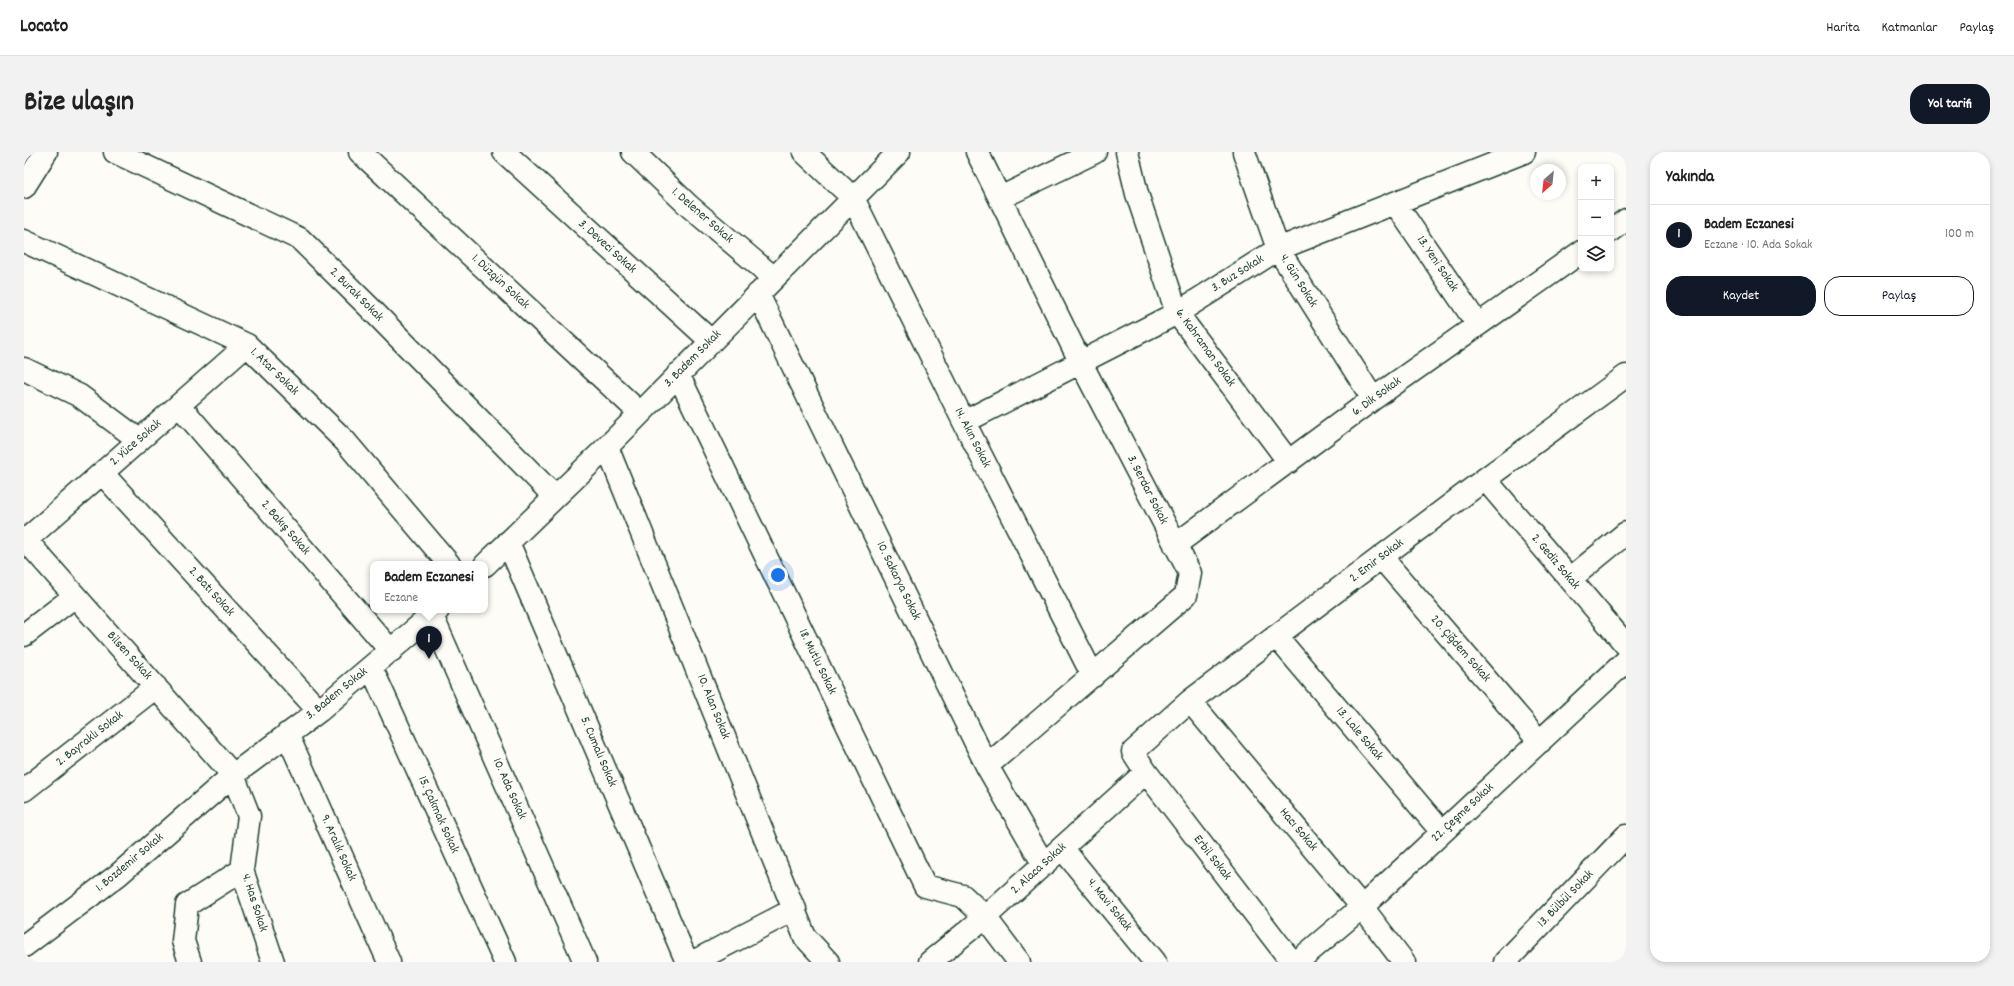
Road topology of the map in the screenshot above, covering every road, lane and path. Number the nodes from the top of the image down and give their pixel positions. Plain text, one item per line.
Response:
1 (46, 152) edge
2 (115, 152) edge
3 (360, 152) edge
4 (504, 152) edge
5 (633, 152) edge
6 (804, 152) edge
7 (898, 152) edge
8 (977, 152) edge
9 (1095, 152) edge
10 (1127, 152) edge
11 (1245, 152) edge
12 (1524, 152) edge
13 (24, 187) edge
14 (853, 198) junction
15 (1000, 198) junction
16 (1395, 203) junction
17 (1626, 220) edge
18 (1614, 229) edge
19 (24, 241) edge
20 (1278, 249) junction
21 (1578, 254) edge
22 (774, 278) junction
23 (758, 294) junction
24 (1177, 313) junction
25 (1478, 325) junction
26 (711, 341) junction
27 (247, 345) junction
28 (1081, 363) junction
29 (24, 369) edge
30 (678, 374) junction
31 (1626, 376) edge
32 (1373, 399) junction
33 (179, 405) junction
34 (640, 412) junction
35 (964, 422) junction
36 (139, 440) junction
37 (606, 447) junction
38 (1290, 462) junction
39 (102, 473) junction
40 (1485, 479) junction
41 (554, 497) junction
42 (1626, 533) edge
43 (25, 539) edge
44 (508, 542) junction
45 (1175, 545) junction
46 (1381, 557) junction
47 (446, 561) edge
48 (488, 562) edge
49 (1570, 579) junction
50 (75, 596) junction
51 (435, 613) edge
52 (24, 635) edge
53 (1276, 636) junction
54 (1626, 645) edge
55 (391, 651) junction
56 (1626, 662) edge
57 (371, 667) junction
58 (1093, 676) junction
59 (156, 687) junction
60 (1190, 701) junction
61 (319, 710) junction
62 (287, 734) junction
63 (1540, 742) junction
64 (1133, 752) joint
65 (988, 766) junction
66 (1146, 772) junction
67 (233, 775) junction
68 (24, 790) edge
69 (1442, 832) junction
70 (1626, 836) edge
71 (1062, 848) junction
72 (1044, 865) junction
73 (242, 870) junction
74 (1362, 907) junction
75 (795, 909) junction
76 (985, 917) junction
77 (27, 938) edge
78 (190, 962) edge
79 (273, 962) edge
80 (389, 962) edge
81 (505, 962) edge
82 (586, 962) edge
83 (687, 962) edge
84 (693, 962) edge
85 (828, 962) edge
86 (930, 962) edge
87 (1019, 962) edge
88 (1155, 962) edge
89 (1292, 962) edge
90 (1297, 962) edge
91 (1404, 962) edge
92 (1505, 962) edge

1 - 13 street
2 - 41 street, 2. Burak Sokak
3 - 34 street, 1. Düzgün Sokak
4 - 26 street, 3. Deveci Sokak
5 - 22 street, 1. Delener Sokak
6 - 14 street
7 - 14 street, 3. Badem Sokak
8 - 15 street, 3. Serdar Sokak
9 - 15 street
10 - 24 street, 6. Kahraman Sokak
11 - 20 street, 4. Gün Sokak
12 - 16 street, 3. Buz Sokak
14 - 22 street, 3. Badem Sokak
14 - 35 street, 14. Akın Sokak
15 - 28 street, 3. Serdar Sokak
16 - 20 street, 3. Buz Sokak
16 - 25 street, 13. Yeni Sokak
17 - 18 street
19 - 27 street, 1. Atar Sokak
20 - 24 street, 3. Buz Sokak
20 - 32 street, 4. Gün Sokak
21 - 25 street, 6. Dik Sokak
22 - 23 street, 3. Badem Sokak
23 - 26 street, 3. Badem Sokak
23 - 65 street, 10. Sakarya Sokak
24 - 28 street, 3. Buz Sokak
24 - 38 street, 6. Kahraman Sokak
25 - 32 street, 6. Dik Sokak
26 - 30 street, 3. Badem Sokak
27 - 33 street, 2. Yüce Sokak
27 - 47 street, 1. Atar Sokak
28 - 35 street, 3. Buz Sokak
28 - 45 street, 3. Serdar Sokak
29 - 36 street
30 - 34 street, 3. Badem Sokak
30 - 76 street, 18. Mutlu Sokak
31 - 40 street, 2. Emir Sokak
32 - 38 street, 6. Dik Sokak
33 - 36 street, 2. Yüce Sokak
33 - 55 street, 2. Bakış Sokak
34 - 37 street, 3. Badem Sokak
35 - 58 street, 14. Akın Sokak
36 - 39 street, 2. Yüce Sokak
37 - 41 street, 3. Badem Sokak
37 - 75 street, 10. Alan Sokak
38 - 45 street, 6. Dik Sokak
39 - 43 street, 2. Yüce Sokak
39 - 61 street, 2. Batı Sokak
40 - 46 street, 2. Emir Sokak
40 - 49 street, 2. Gediz Sokak
41 - 44 street, 3. Badem Sokak
42 - 49 street
43 - 50 street, Bilsen Sokak
44 - 48 street, 3. Badem Sokak
44 - 83 street, 5. Cumalı Sokak
45 - 58 street, 3. Serdar Sokak
46 - 53 street, 2. Emir Sokak
46 - 63 street, 20. Çiğdem Sokak
49 - 54 street, 2. Gediz Sokak
50 - 52 street
50 - 59 street, Bilsen Sokak
51 - 55 street, 3. Badem Sokak
51 - 82 street, 10. Ada Sokak
53 - 60 street, 2. Emir Sokak
53 - 69 street, 13. Lale Sokak
55 - 57 street, 3. Badem Sokak
56 - 63 street, 22. Çeşme Sokak
57 - 61 street, 3. Badem Sokak
57 - 81 street, 15. Çakmak Sokak
58 - 65 street, 3. Serdar Sokak
59 - 67 street, Bilsen Sokak
59 - 68 street, 2. Bayraklı Sokak
60 - 64 street, 2. Emir Sokak
60 - 74 street, Hacı Sokak
61 - 62 street, 3. Badem Sokak
62 - 67 street, 3. Badem Sokak
62 - 80 street, 9. Aralık Sokak
63 - 69 street, 22. Çeşme Sokak
64 - 66 street, Erbil Sokak
65 - 72 street, 10. Sakarya Sokak
66 - 71 street, 2. Alaca Sokak
66 - 89 street, Erbil Sokak
67 - 73 street, 4. Has Sokak
67 - 77 street, 1. Bozdemir Sokak
69 - 74 street, 22. Çeşme Sokak
70 - 92 street, 13. Bülbül Sokak
71 - 72 street, 2. Alaca Sokak
71 - 88 street, 4. Mavi Sokak
72 - 76 street, 2. Alaca Sokak
73 - 78 street
73 - 79 street, 4. Has Sokak
74 - 90 street, 22. Çeşme Sokak
74 - 91 street, Hacı Sokak
75 - 84 street
75 - 85 street, 10. Alan Sokak
76 - 86 street, 2. Alaca Sokak
76 - 87 street, 18. Mutlu Sokak

